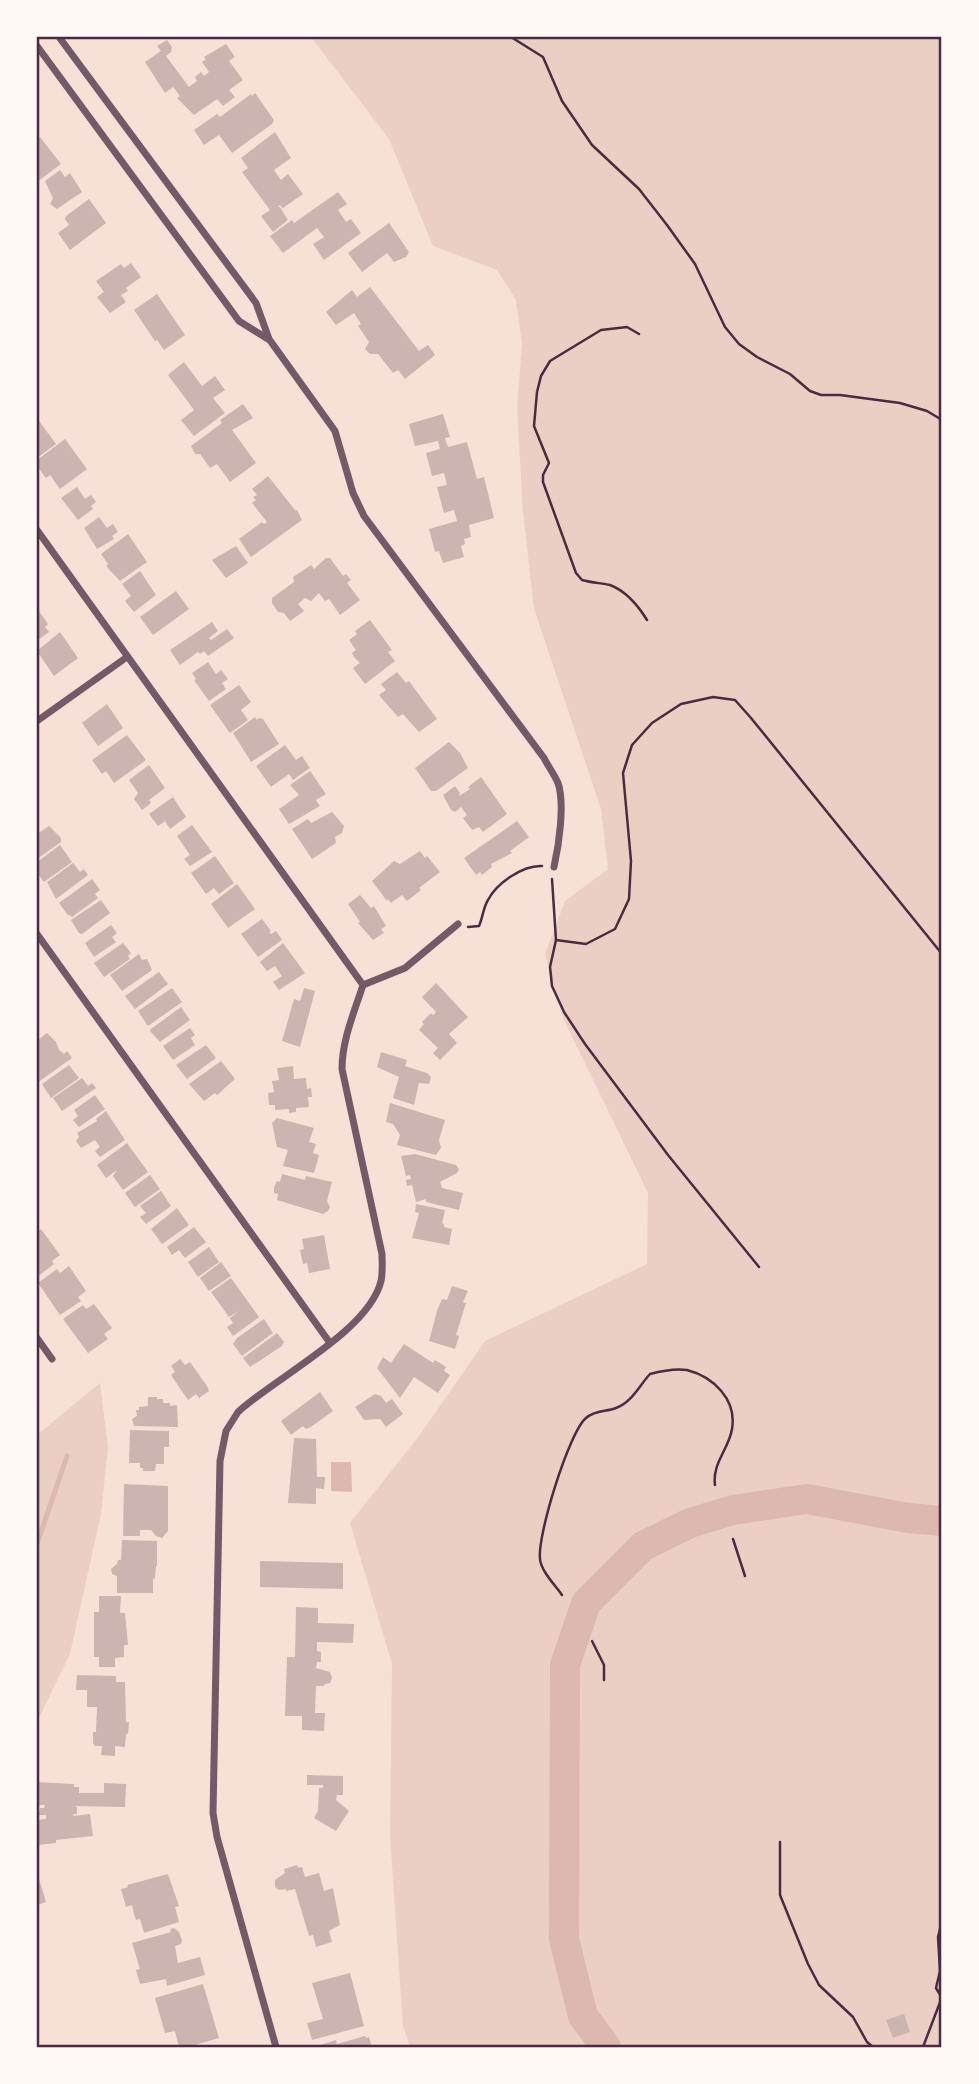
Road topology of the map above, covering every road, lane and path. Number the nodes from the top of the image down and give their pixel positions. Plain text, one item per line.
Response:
1 (59, 37) edge
2 (511, 37) edge
3 (37, 46) edge
4 (639, 334) dead end
5 (269, 340) junction
6 (942, 420) edge
7 (37, 530) edge
8 (648, 620) dead end
9 (127, 657) junction
10 (37, 721) edge
11 (554, 867) junction
12 (458, 924) joint
13 (37, 934) edge
14 (556, 940) junction
15 (942, 954) edge
16 (363, 985) junction
17 (760, 1267) dead end
18 (37, 1338) edge
19 (330, 1343) junction
20 (52, 1359) dead end
21 (715, 1485) dead end
22 (733, 1539) dead end
23 (745, 1576) dead end
24 (562, 1595) dead end
25 (592, 1641) dead end
26 (604, 1680) dead end
27 (780, 1842) dead end
28 (942, 1921) edge
29 (942, 1997) edge
30 (276, 2047) edge
31 (873, 2047) edge
32 (923, 2047) edge

1 - 5 street
2 - 6 path
3 - 5 street
4 - 8 path
5 - 11 street
7 - 9 street
9 - 10 street
9 - 16 street
11 - 12 path
11 - 14 path
12 - 16 street
13 - 19 street
14 - 15 path
14 - 17 path
16 - 19 street
18 - 20 street
19 - 30 street
21 - 24 path
22 - 23 path
25 - 26 path
27 - 31 path
28 - 29 path
29 - 32 path

